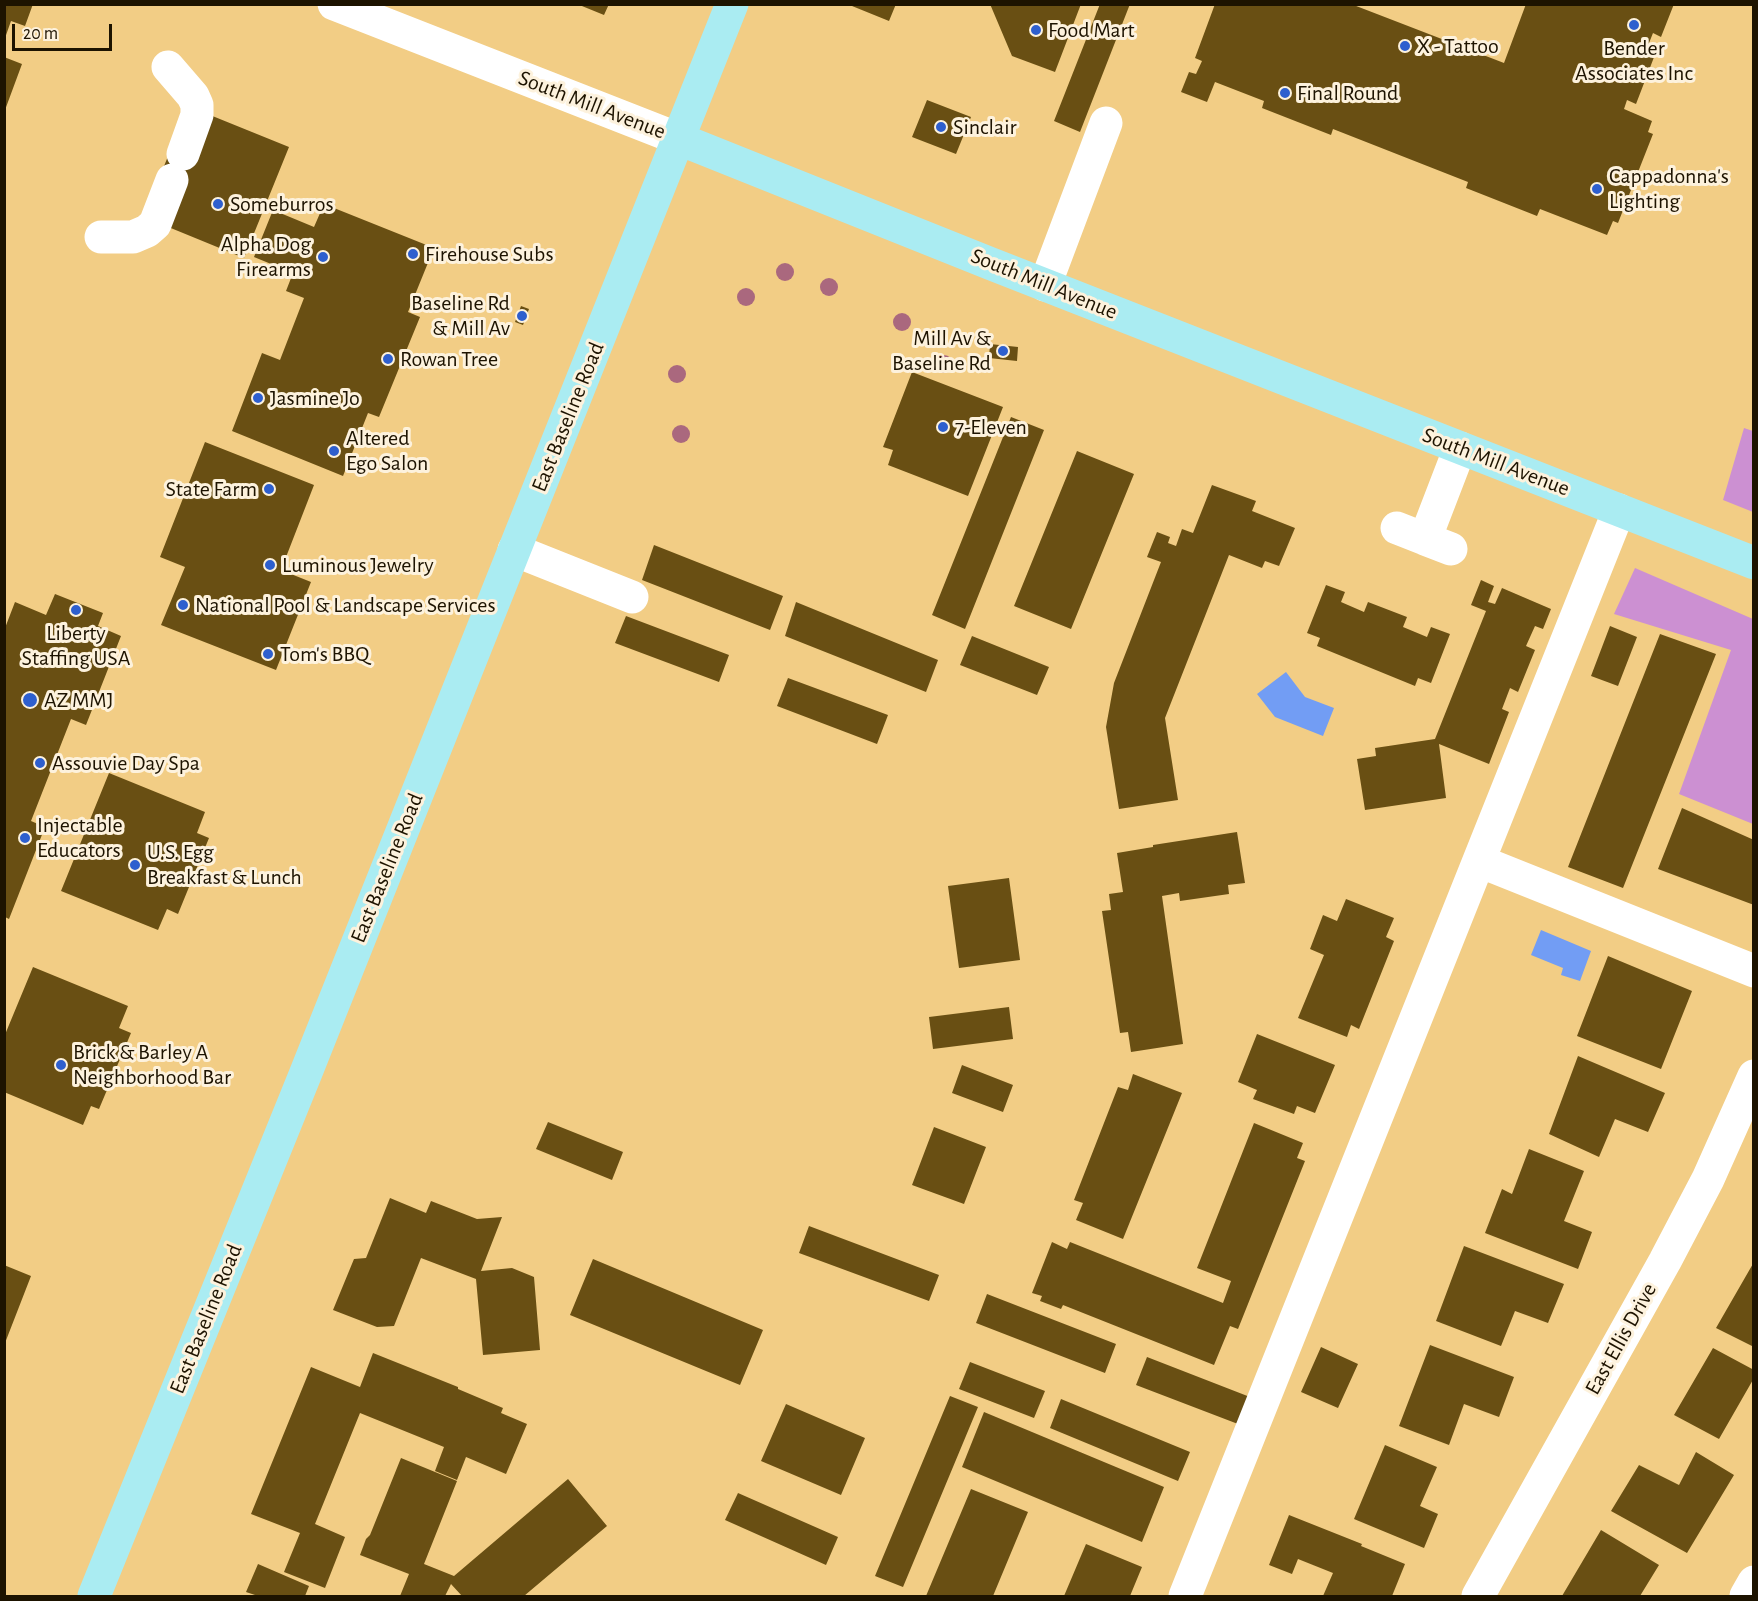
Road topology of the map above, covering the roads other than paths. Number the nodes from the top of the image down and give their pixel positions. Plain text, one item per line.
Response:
1 (334, 4) edge
2 (732, 4) edge
3 (168, 67) dead end
4 (1106, 123) dead end
5 (679, 139) junction
6 (101, 237) dead end
7 (1045, 285) junction
8 (1460, 448) junction
9 (1619, 510) junction
10 (1424, 538) dead end
11 (514, 550) junction
12 (1754, 563) edge
13 (632, 597) dead end
14 (1479, 861) junction
15 (1754, 970) edge
16 (1754, 1076) edge
17 (1754, 1582) edge
18 (94, 1596) edge
19 (1185, 1596) edge
20 (1478, 1596) edge
21 (1746, 1596) edge

1 - 5 street, South Mill Avenue
2 - 5 main road, East Baseline Road
3 - 6 street
4 - 7 street
5 - 7 main road, South Mill Avenue
5 - 11 main road, East Baseline Road
7 - 8 main road, South Mill Avenue
8 - 9 main road, South Mill Avenue
8 - 10 street
9 - 12 main road, South Mill Avenue
9 - 14 street
11 - 13 street
11 - 18 main road, East Baseline Road
14 - 15 street
14 - 19 street
16 - 20 street, East Ellis Drive
17 - 21 street

